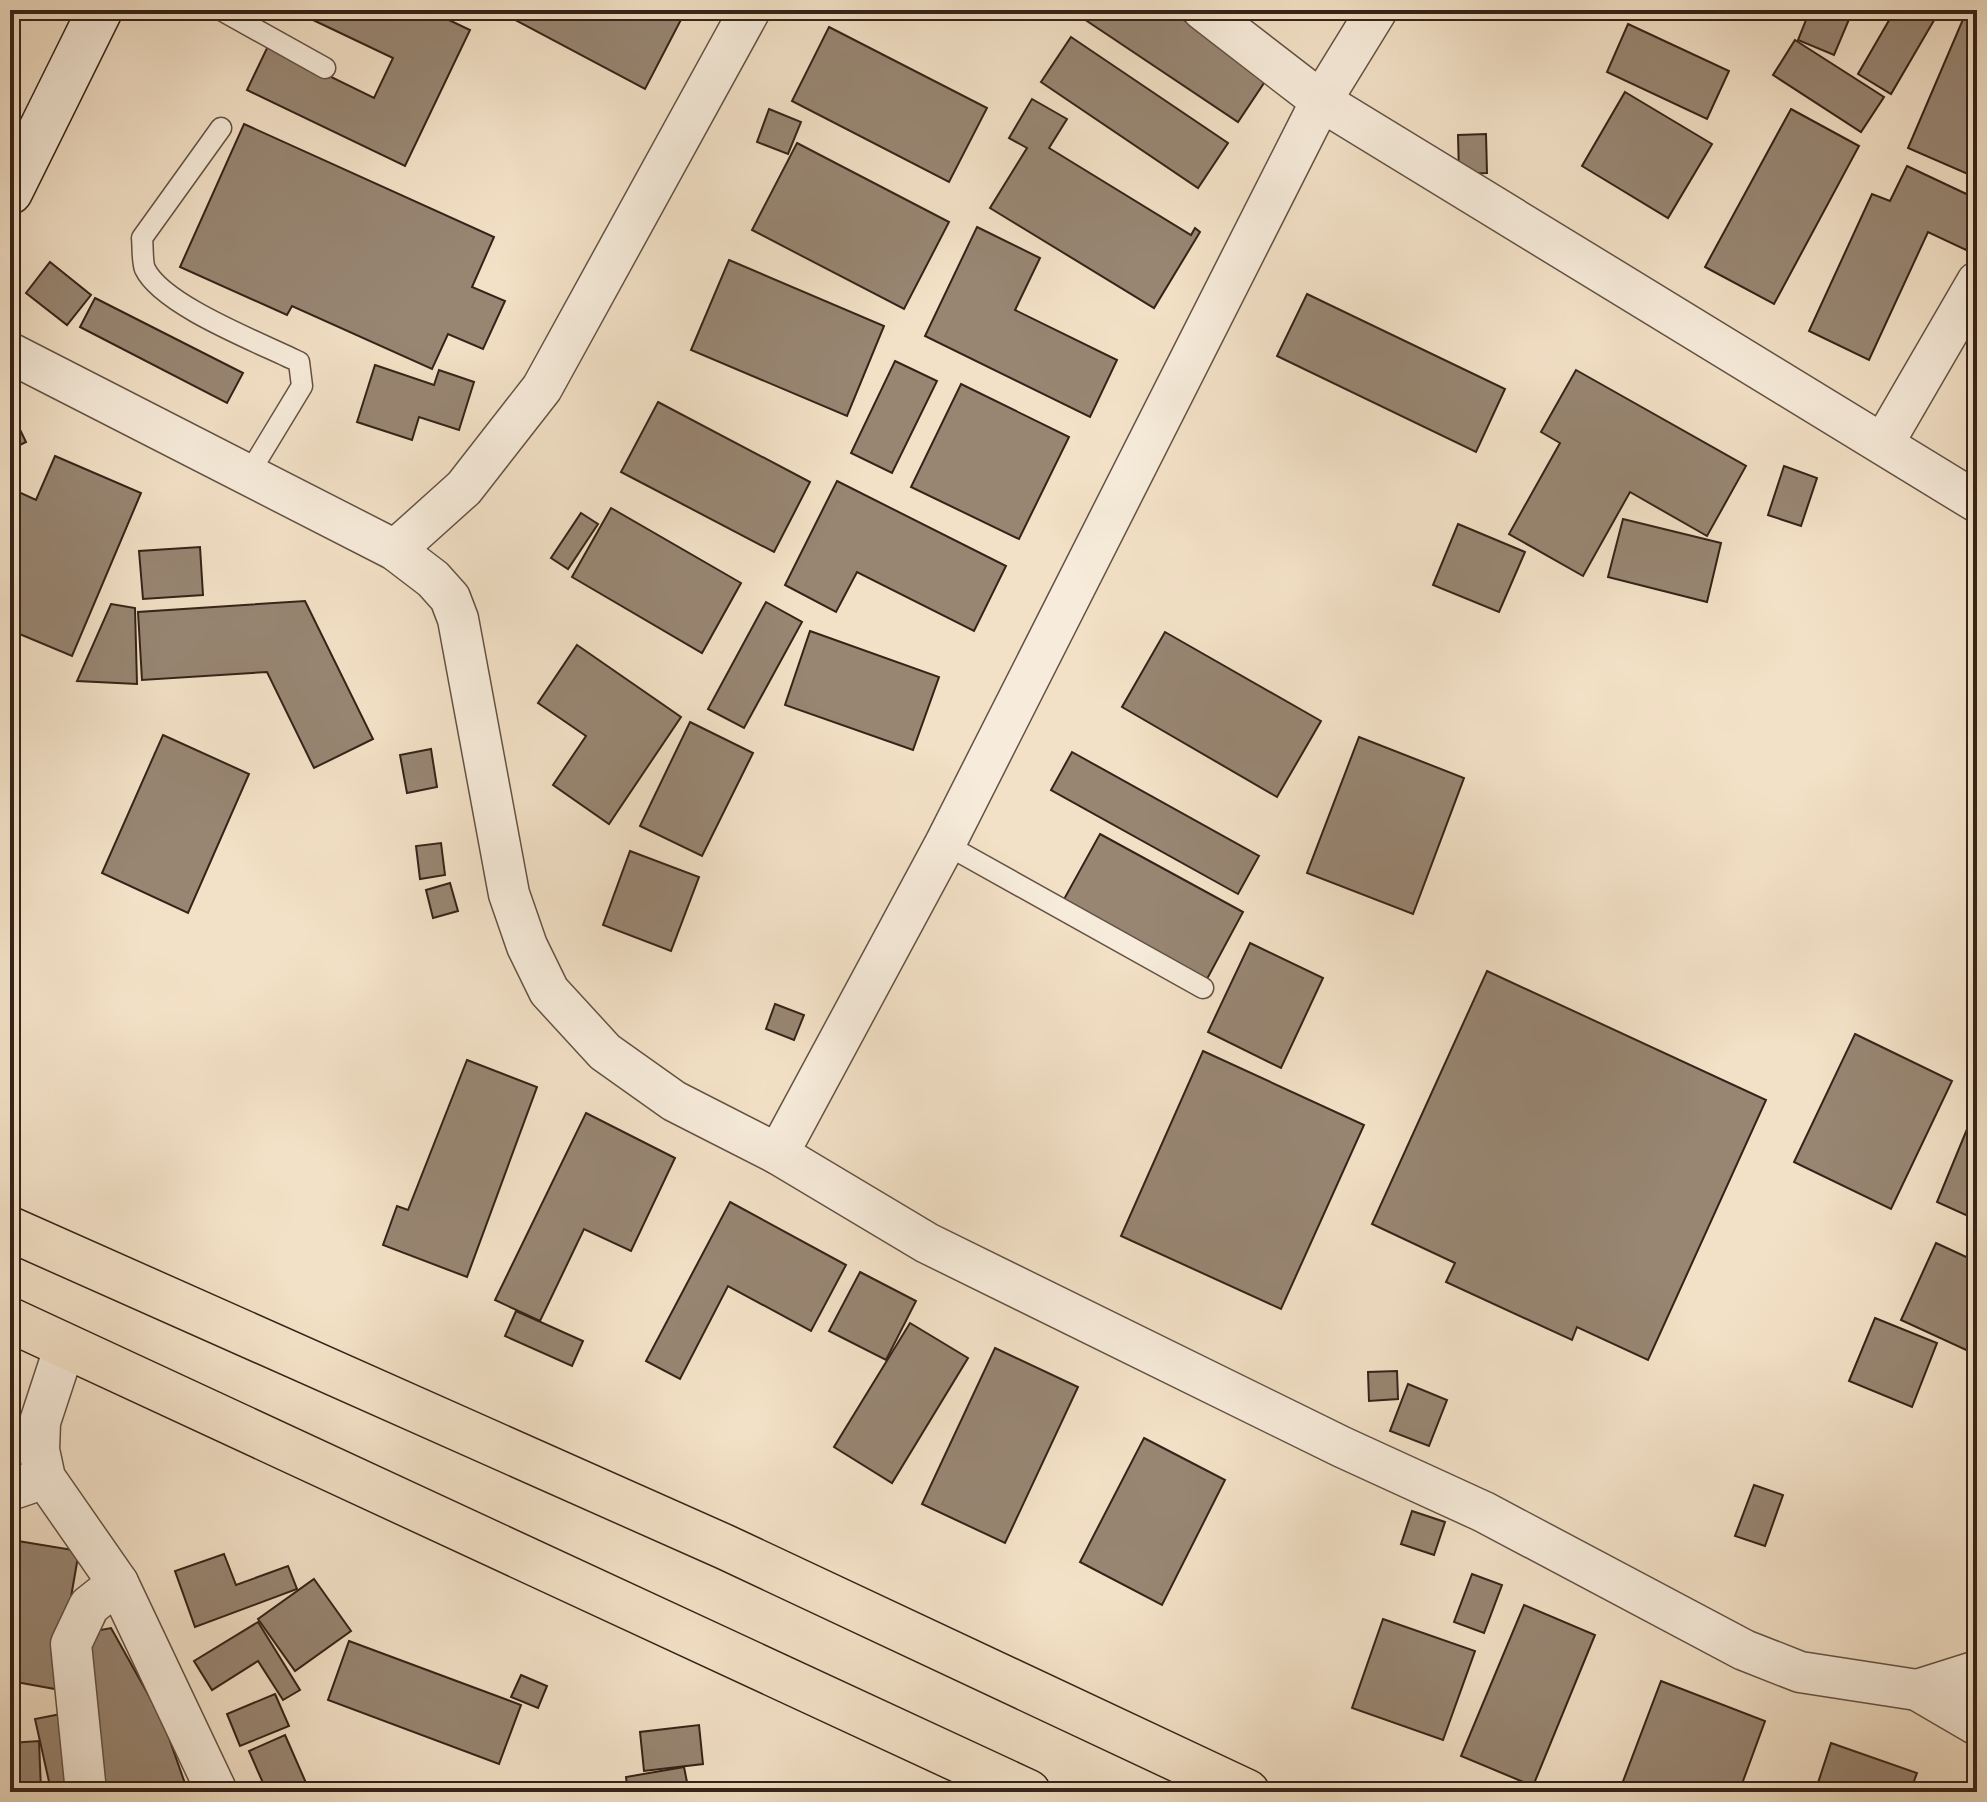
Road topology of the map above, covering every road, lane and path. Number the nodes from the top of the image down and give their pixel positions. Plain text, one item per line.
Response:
1 (100, 10) edge
2 (221, 10) edge
3 (750, 10) edge
4 (1203, 10) edge
5 (1377, 10) edge
6 (325, 68) dead end
7 (1321, 101) junction
8 (221, 128) dead end
9 (13, 177) edge
10 (1977, 282) edge
11 (10, 353) edge
12 (1883, 444) junction
13 (248, 475) junction
14 (1977, 502) edge
15 (395, 550) junction
16 (945, 844) junction
17 (1203, 988) dead end
18 (778, 1154) junction
19 (10, 1229) edge
20 (10, 1320) edge
21 (65, 1346) junction
22 (28, 1484) edge
23 (118, 1583) junction
24 (1977, 1671) edge
25 (1917, 1690) junction
26 (1977, 1725) edge
27 (86, 1792) edge
28 (217, 1792) edge
29 (1028, 1792) edge
30 (1247, 1792) edge

1 - 9 street
2 - 6 lane
3 - 15 street
4 - 7 street
5 - 7 street
7 - 12 street
7 - 16 street
8 - 13 lane
10 - 12 street
11 - 13 street
12 - 14 street
13 - 15 street
15 - 18 street
16 - 17 lane
16 - 18 street
18 - 25 street
19 - 30 main road
20 - 21 main road
21 - 22 street
21 - 29 main road
22 - 23 street
23 - 27 street
23 - 28 street
24 - 25 street
25 - 26 street

